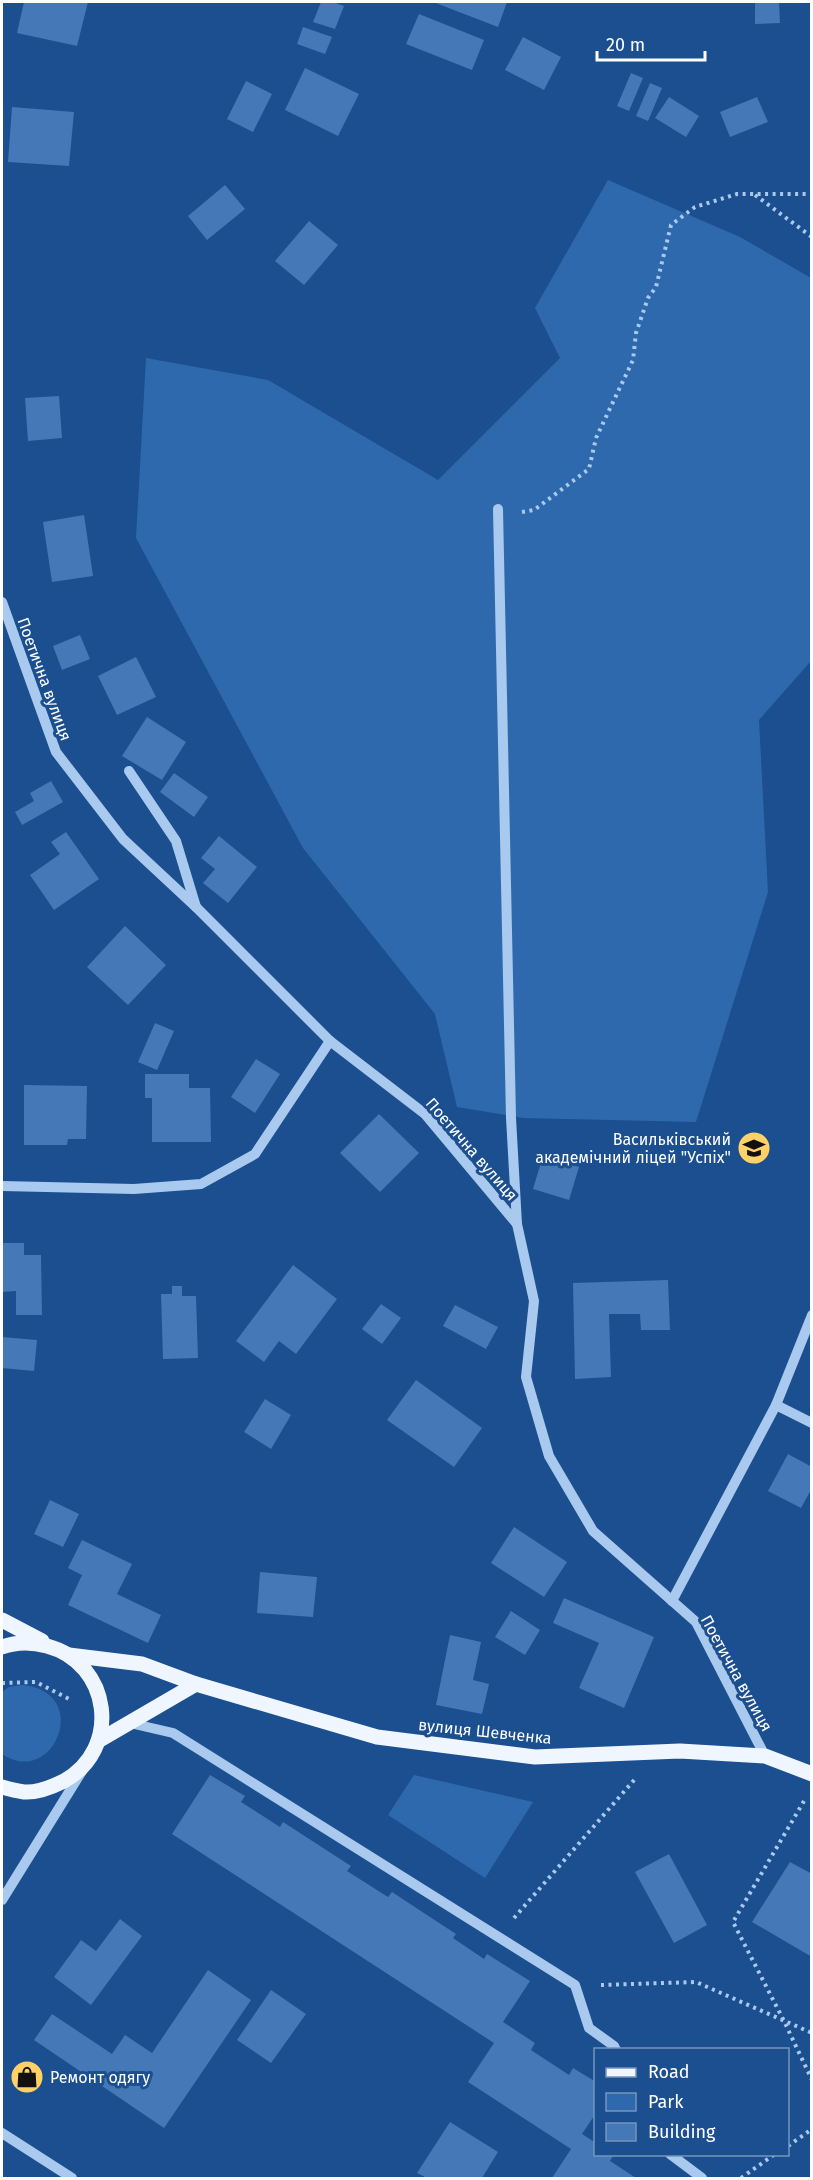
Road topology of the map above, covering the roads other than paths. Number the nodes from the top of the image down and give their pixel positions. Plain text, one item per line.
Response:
1 (498, 513) road end
2 (2, 602) edge
3 (129, 771) dead end
4 (196, 907) junction
5 (330, 1041) junction
6 (2, 1186) edge
7 (517, 1224) junction
8 (812, 1315) edge
9 (776, 1405) junction
10 (812, 1423) edge
11 (672, 1601) junction
12 (2, 1620) edge
13 (2, 1647) edge
14 (55, 1648) junction
15 (69, 1655) junction
16 (196, 1684) junction
17 (130, 1723) junction
18 (98, 1741) junction
19 (92, 1755) junction
20 (765, 1756) junction
21 (812, 1774) edge
22 (2, 1787) edge
23 (2, 1900) edge
24 (615, 2048) edge
25 (2, 2133) edge
26 (673, 2156) edge
27 (72, 2178) edge
28 (702, 2178) edge

1 - 7 street
2 - 4 street, Поетична вулиця
3 - 4 street
4 - 5 street, Поетична вулиця
5 - 6 street
5 - 7 street, Поетична вулиця
7 - 11 street, Поетична вулиця
8 - 9 street
9 - 10 street
9 - 11 street
11 - 20 street, Поетична вулиця
12 - 14 main road
13 - 14 main road
14 - 15 main road
15 - 16 main road, вулиця Шевченка
15 - 18 main road
16 - 17 main road
16 - 20 main road, вулиця Шевченка
17 - 18 main road
17 - 24 street
18 - 19 main road
19 - 22 main road
19 - 23 street
20 - 21 main road, вулиця Шевченка
25 - 27 street
26 - 28 street

